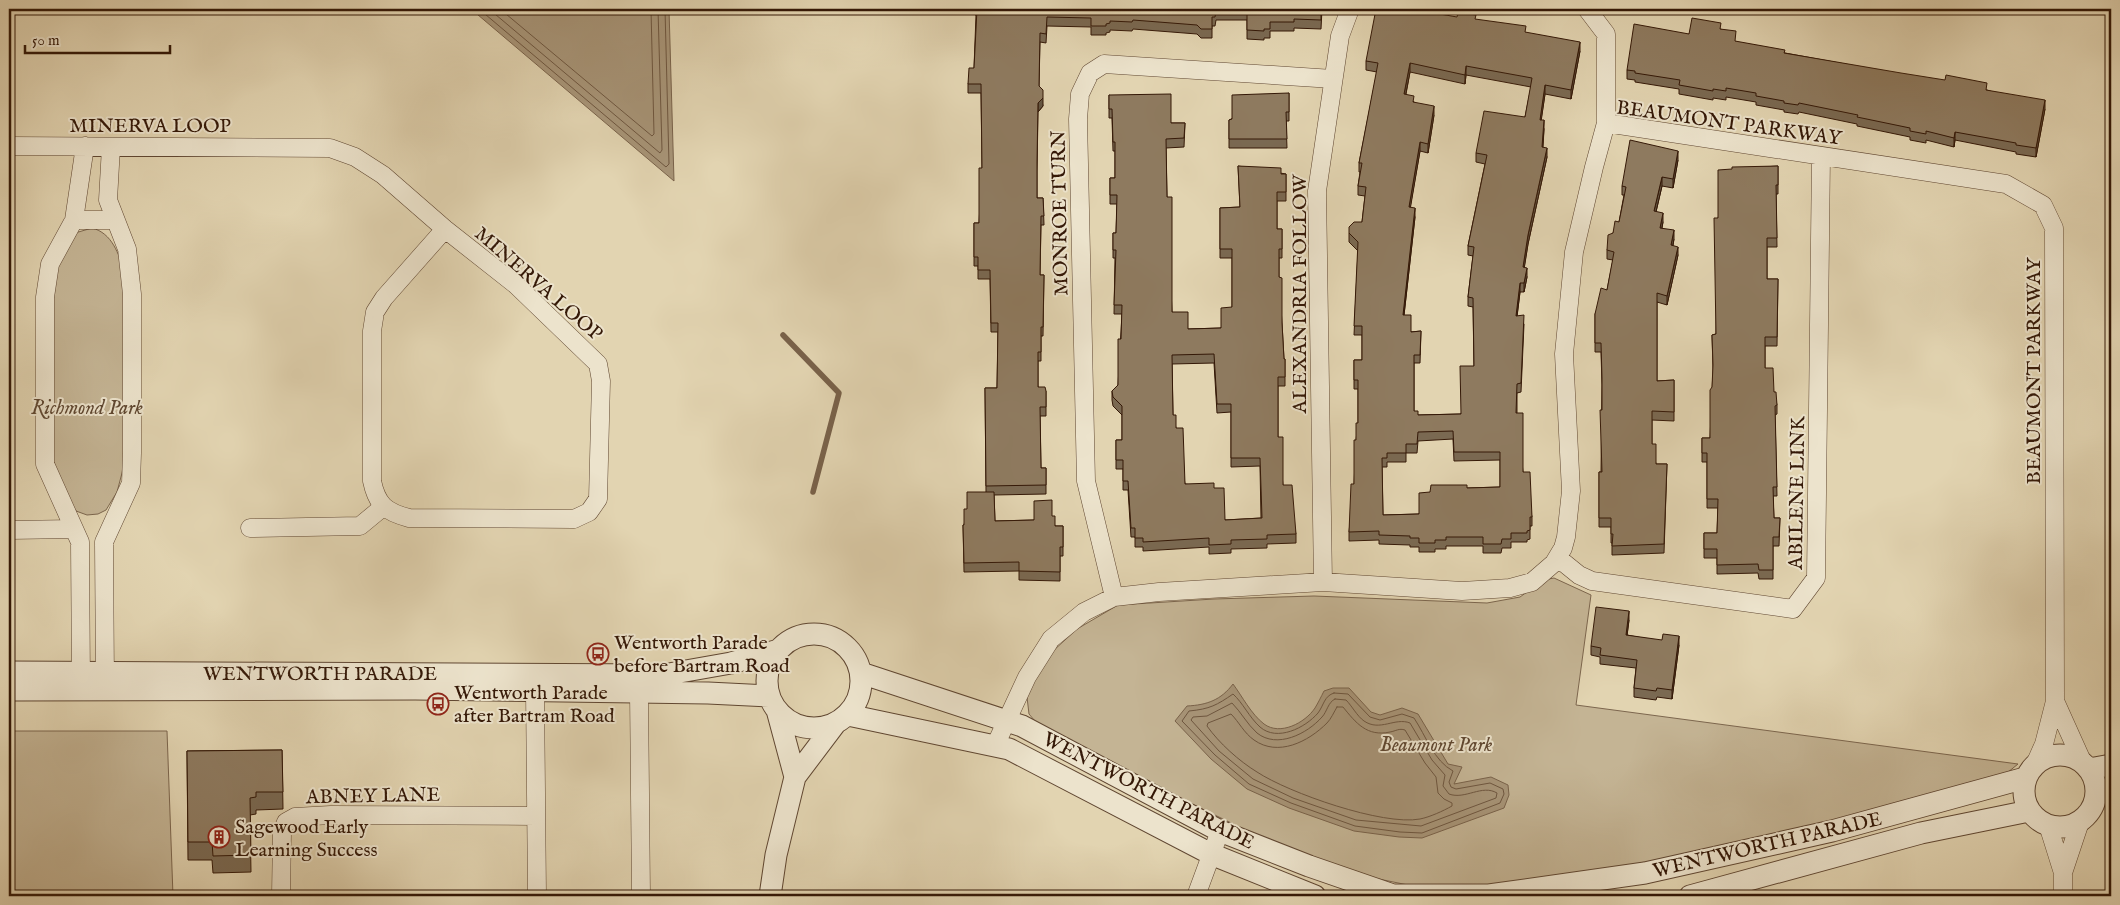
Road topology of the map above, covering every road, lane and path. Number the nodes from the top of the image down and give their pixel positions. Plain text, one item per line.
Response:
1 (1350, 9) edge
2 (1587, 9) edge
3 (1333, 79) junction
4 (1606, 123) junction
5 (9, 146) edge
6 (84, 146) junction
7 (111, 148) junction
8 (1822, 156) junction
9 (74, 220) junction
10 (115, 220) junction
11 (445, 229) junction
12 (383, 507) junction
13 (250, 528) dead end
14 (74, 529) junction
15 (9, 530) edge
16 (1558, 558) junction
17 (1324, 582) junction
18 (1114, 598) junction
19 (779, 650) junction
20 (9, 672) edge
21 (861, 673) junction
22 (81, 681) junction
23 (105, 681) junction
24 (9, 690) edge
25 (535, 690) junction
26 (639, 692) junction
27 (2055, 700) junction
28 (773, 703) junction
29 (842, 719) junction
30 (1006, 720) junction
31 (995, 746) junction
32 (2086, 765) junction
33 (2111, 765) edge
34 (2031, 770) junction
35 (795, 777) junction
36 (2103, 798) edge
37 (2029, 811) junction
38 (536, 816) junction
39 (2080, 822) junction
40 (2048, 825) junction
41 (1220, 831) junction
42 (1211, 854) junction
43 (2063, 873) junction
44 (1393, 895) edge
45 (281, 896) edge
46 (536, 896) edge
47 (641, 896) edge
48 (770, 896) edge
49 (1196, 896) edge
50 (1316, 896) edge
51 (1690, 896) edge
52 (2063, 896) edge

1 - 3 street, ALEXANDRIA FOLLOW
2 - 4 street
3 - 17 street, ALEXANDRIA FOLLOW
3 - 18 street, MONROE TURN
4 - 8 street, BEAUMONT PARKWAY
4 - 16 street, BEAUMONT PARKWAY
5 - 6 street, MINERVA LOOP
6 - 7 street, MINERVA LOOP
6 - 9 street
7 - 10 street
7 - 11 street, MINERVA LOOP
8 - 16 street, ABILENE LINK
8 - 27 street, BEAUMONT PARKWAY
9 - 10 street
9 - 14 street
10 - 23 street
11 - 12 street, MINERVA LOOP
11 - 12 street, MINERVA LOOP
12 - 13 street
14 - 15 street
14 - 22 street
16 - 17 street, BEAUMONT PARKWAY
17 - 18 street, BEAUMONT PARKWAY
18 - 30 street, BEAUMONT PARKWAY
19 - 21 street, WENTWORTH PARADE
19 - 23 street, WENTWORTH PARADE
19 - 28 street
20 - 22 street, WENTWORTH PARADE
21 - 29 street
21 - 30 street, WENTWORTH PARADE
22 - 23 street, WENTWORTH PARADE
22 - 24 street, WENTWORTH PARADE
23 - 25 street, WENTWORTH PARADE
25 - 26 street, WENTWORTH PARADE
25 - 38 street
26 - 28 street, WENTWORTH PARADE
26 - 47 street
27 - 32 street, BEAUMONT PARKWAY
27 - 34 street, BEAUMONT PARKWAY
28 - 29 street, WENTWORTH PARADE
28 - 35 street
29 - 31 street, WENTWORTH PARADE
29 - 35 street
30 - 31 street, BEAUMONT PARKWAY
30 - 41 street, WENTWORTH PARADE
31 - 42 street, WENTWORTH PARADE
32 - 33 street, WENTWORTH PARADE
32 - 34 street, WENTWORTH PARADE
32 - 36 street
34 - 37 street
34 - 44 street, WENTWORTH PARADE
35 - 48 street
36 - 39 street
37 - 40 street
37 - 51 street, WENTWORTH PARADE
38 - 45 street, ABNEY LANE
38 - 46 street
39 - 40 street
39 - 43 street
40 - 43 street
41 - 42 street
41 - 44 street, WENTWORTH PARADE
42 - 49 street
42 - 50 street, WENTWORTH PARADE
43 - 52 street

